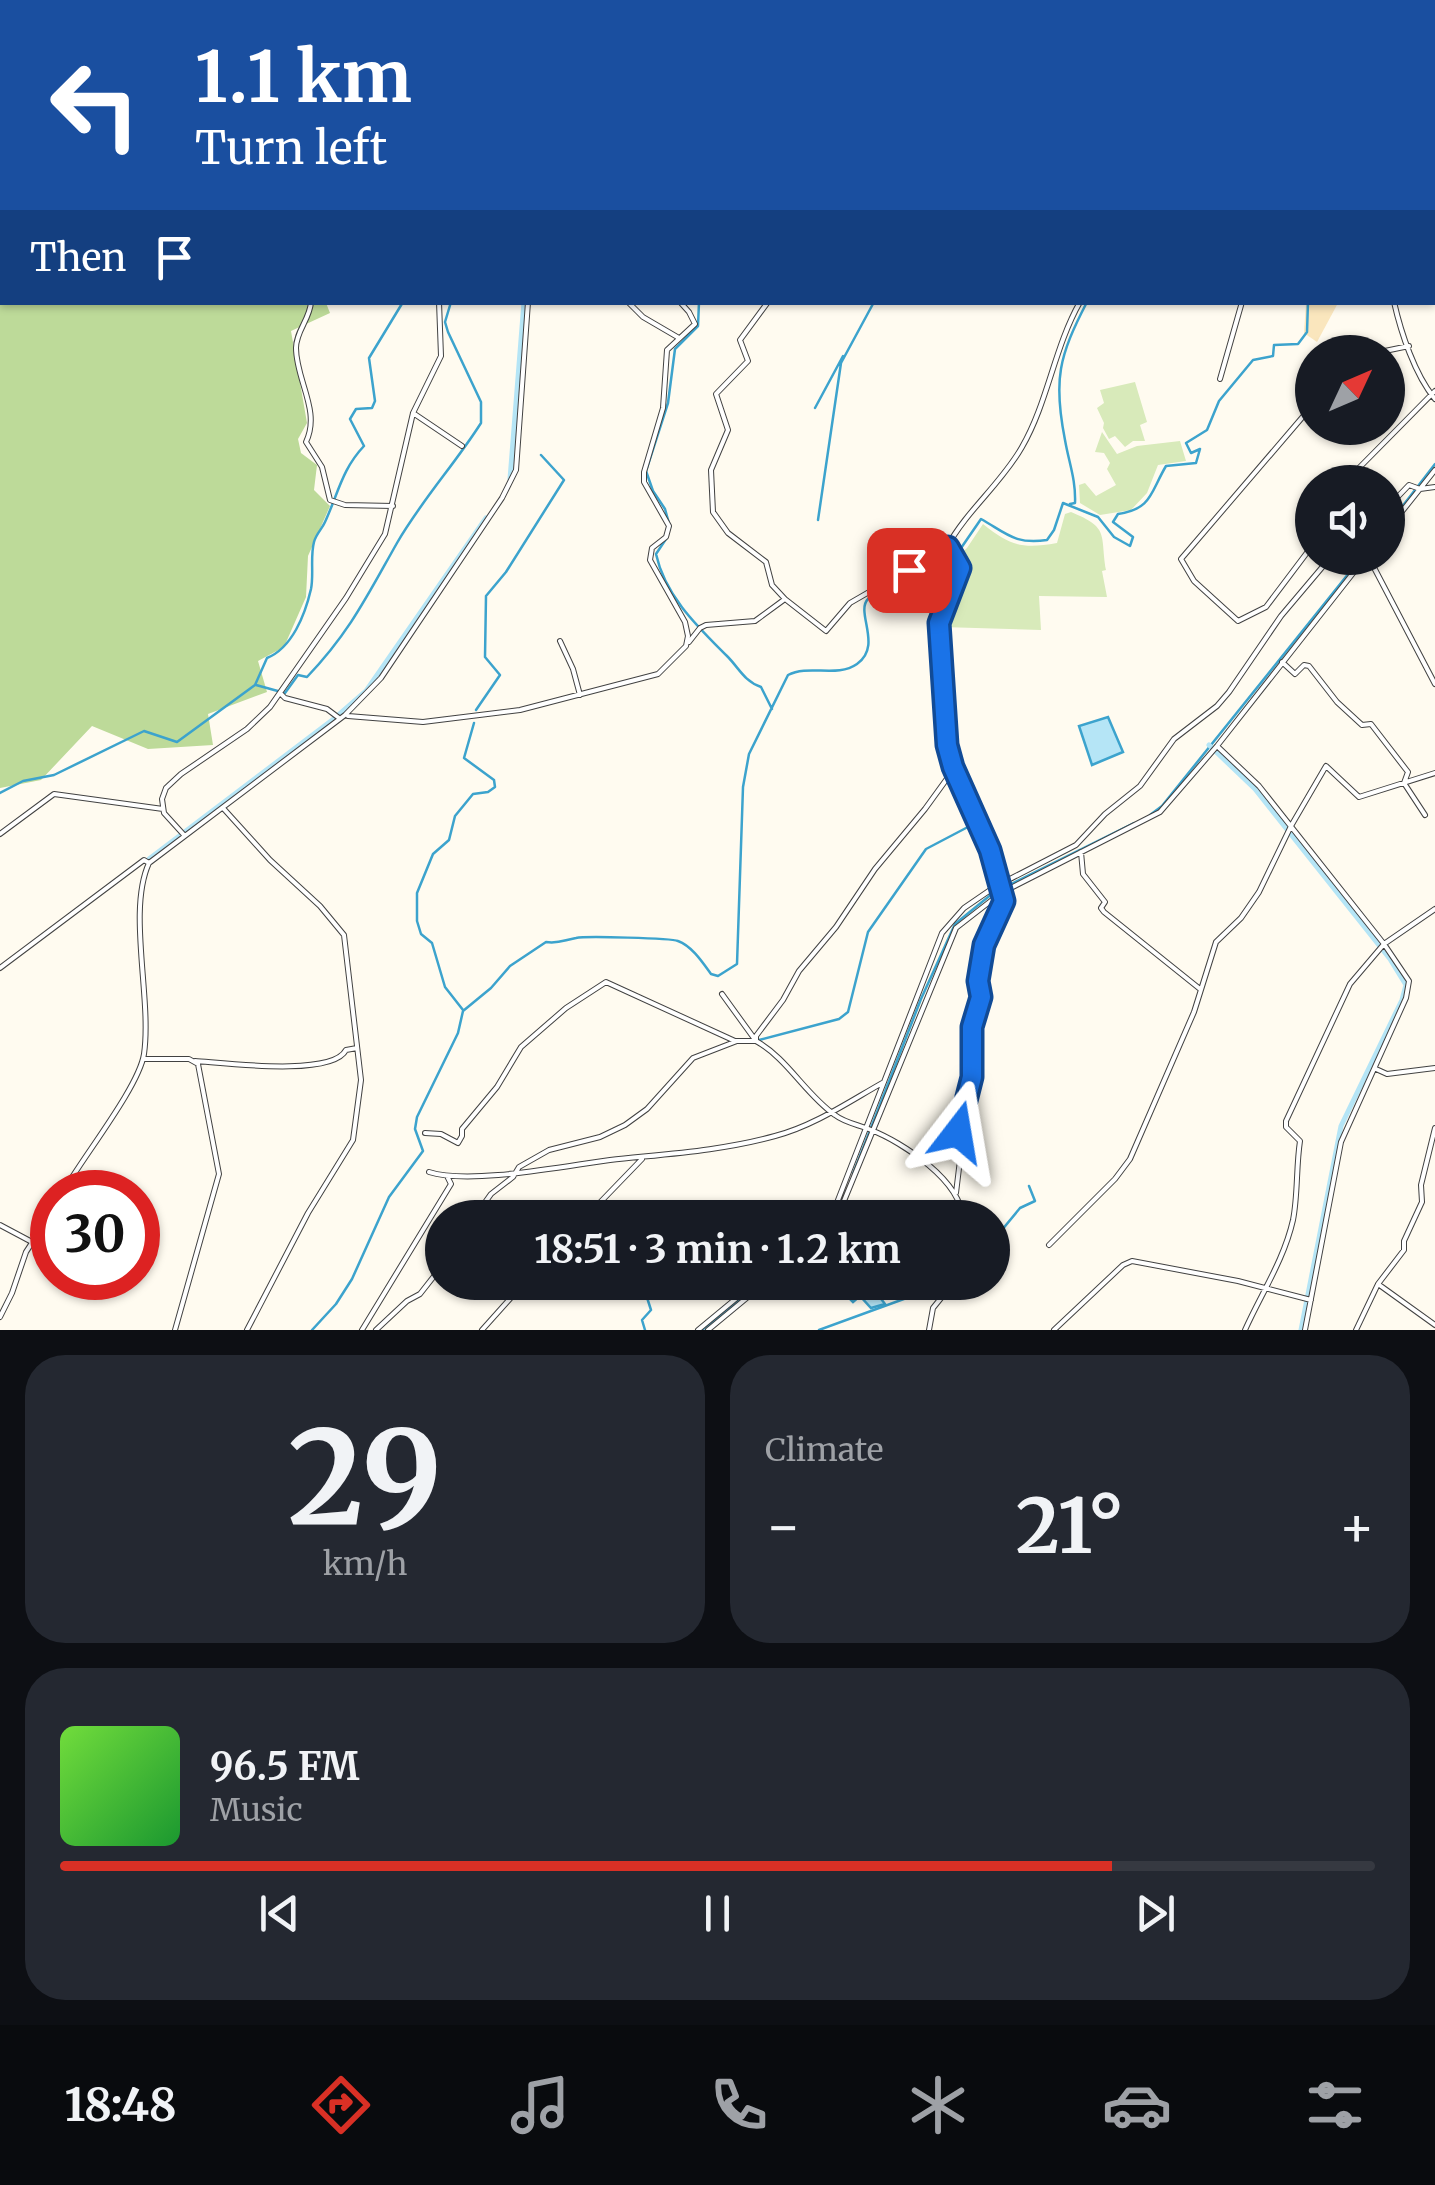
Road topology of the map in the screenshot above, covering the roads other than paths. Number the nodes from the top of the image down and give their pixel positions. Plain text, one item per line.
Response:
1 (1435, 97) edge
2 (1435, 118) edge
3 (310, 305) edge
4 (439, 305) edge
5 (528, 305) edge
6 (631, 305) edge
7 (683, 305) edge
8 (766, 305) edge
9 (1079, 305) edge
10 (1241, 305) edge
11 (1395, 305) edge
12 (680, 338) junction
13 (1410, 346) junction
14 (1405, 347) edge
15 (1220, 379) dead end
16 (1434, 395) edge
17 (413, 413) junction
18 (1295, 426) edge
19 (462, 446) dead end
20 (1362, 465) edge
21 (1435, 470) edge
22 (1435, 487) edge
23 (1419, 488) junction
24 (1405, 489) edge
25 (393, 506) junction
26 (1405, 507) edge
27 (948, 549) junction
28 (1295, 569) edge
29 (1316, 575) edge
30 (1353, 575) edge
31 (1376, 575) edge
32 (785, 599) junction
33 (560, 641) dead end
34 (686, 646) junction
35 (1282, 662) junction
36 (1435, 684) edge
37 (280, 693) junction
38 (580, 695) junction
39 (340, 716) junction
40 (1217, 746) junction
41 (954, 768) junction
42 (1435, 773) edge
43 (1404, 783) junction
44 (223, 808) junction
45 (163, 809) junction
46 (1425, 814) dead end
47 (1291, 826) junction
48 (183, 833) junction
49 (0, 834) edge
50 (1082, 852) junction
51 (149, 863) junction
52 (999, 887) junction
53 (1435, 909) edge
54 (1384, 944) junction
55 (0, 968) edge
56 (1200, 990) junction
57 (722, 994) dead end
58 (756, 1041) junction
59 (737, 1042) junction
60 (357, 1048) junction
61 (143, 1059) junction
62 (194, 1061) junction
63 (1375, 1068) junction
64 (1435, 1068) edge
65 (884, 1082) junction
66 (832, 1112) junction
67 (1435, 1128) edge
68 (869, 1129) junction
69 (424, 1132) dead end
70 (642, 1159) junction
71 (77, 1170) edge
72 (429, 1172) dead end
73 (517, 1172) junction
74 (448, 1178) junction
75 (956, 1193) junction
76 (487, 1200) edge
77 (602, 1200) edge
78 (841, 1200) edge
79 (958, 1200) edge
80 (0, 1225) edge
81 (30, 1241) edge
82 (1049, 1245) dead end
83 (30, 1247) edge
84 (1378, 1284) junction
85 (425, 1288) edge
86 (1267, 1289) junction
87 (509, 1300) edge
88 (734, 1300) edge
89 (744, 1300) edge
90 (939, 1300) edge
91 (1311, 1300) junction
92 (0, 1317) edge
93 (1435, 1325) edge
94 (175, 1330) edge
95 (247, 1330) edge
96 (362, 1330) edge
97 (376, 1330) edge
98 (482, 1330) edge
99 (698, 1330) edge
100 (708, 1330) edge
101 (929, 1330) edge
102 (1054, 1330) edge
103 (1245, 1330) edge
104 (1305, 1330) edge
105 (1356, 1330) edge

1 - 2 street
3 - 25 street
4 - 17 street
5 - 39 street
6 - 12 street
7 - 12 street
8 - 32 street
9 - 27 street
10 - 15 street
11 - 13 street
12 - 34 street
13 - 14 street
13 - 16 street
16 - 20 street
17 - 19 street
17 - 25 street
18 - 28 street
21 - 23 street
22 - 23 street
23 - 24 street
23 - 26 street
25 - 37 street
27 - 32 street
27 - 41 street
29 - 52 street
30 - 35 street
31 - 36 street
32 - 34 street
33 - 38 street
34 - 38 street
35 - 40 street
35 - 43 street
37 - 39 street
37 - 45 street
38 - 39 street
39 - 44 street
40 - 47 street
40 - 50 street
41 - 52 street
41 - 58 street
42 - 43 street
43 - 46 street
43 - 47 street
44 - 48 street
44 - 60 street
45 - 48 street
45 - 49 street
47 - 54 street
47 - 56 street
48 - 51 street
50 - 52 street
50 - 56 street
51 - 55 street
51 - 61 street
52 - 65 street
52 - 68 street
52 - 75 street
53 - 54 street
54 - 63 street
54 - 86 street
56 - 82 street
57 - 58 street
58 - 59 street
58 - 66 street
59 - 69 street
59 - 73 street
60 - 62 street
60 - 95 street
61 - 62 street
61 - 71 street
62 - 94 street
63 - 64 street
63 - 91 street
65 - 66 street
65 - 68 street
66 - 68 street
66 - 70 street
67 - 84 street
68 - 75 street
68 - 78 street
70 - 73 street
70 - 77 street
72 - 74 street
73 - 74 street
73 - 76 street
74 - 96 street
75 - 79 street
80 - 81 street
83 - 92 street
84 - 93 street
84 - 105 street
85 - 97 street
86 - 91 street
86 - 102 street
86 - 103 street
87 - 98 street
88 - 99 street
89 - 100 street
90 - 101 street
91 - 104 street

